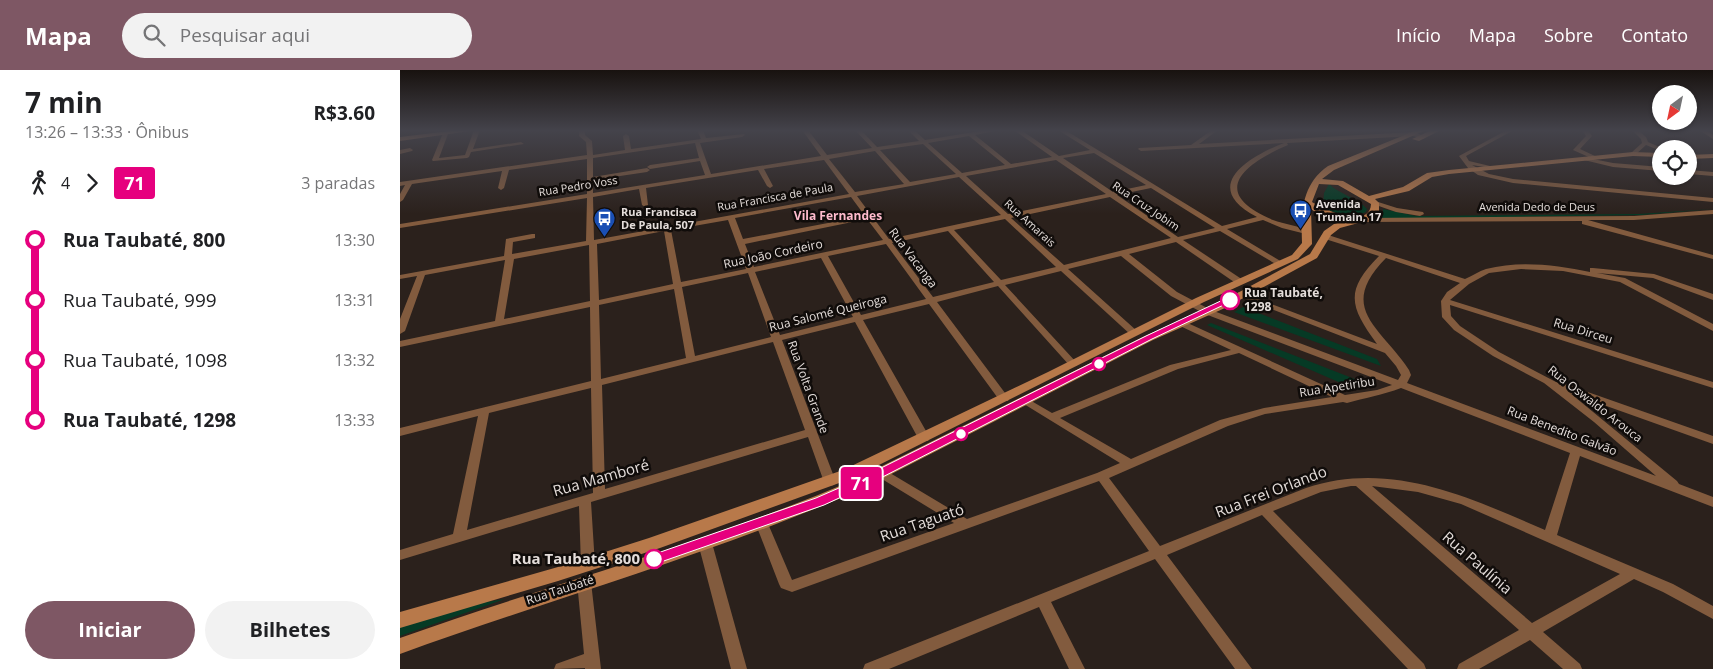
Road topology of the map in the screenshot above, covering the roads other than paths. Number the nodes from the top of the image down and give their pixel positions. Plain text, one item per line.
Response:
1 (590, 157) edge
2 (435, 158) edge
3 (446, 158) edge
4 (583, 158) edge
5 (819, 158) edge
6 (826, 158) edge
7 (883, 158) edge
8 (941, 158) edge
9 (1000, 158) edge
10 (1052, 158) edge
11 (1058, 158) edge
12 (1106, 158) edge
13 (1257, 158) edge
14 (1356, 158) edge
15 (1374, 158) edge
16 (1462, 158) edge
17 (1590, 158) joint
18 (703, 159) joint
19 (1470, 165) junction
20 (1010, 166) junction
21 (1489, 167) junction
22 (760, 168) junction
23 (1652, 168) edge
24 (506, 169) junction
25 (1697, 173) edge
26 (1713, 174) edge
27 (960, 175) junction
28 (708, 176) junction
29 (1499, 178) junction
30 (590, 179) junction
31 (1317, 180) junction
32 (410, 183) junction
33 (400, 184) edge
34 (908, 184) junction
35 (1343, 185) junction
36 (770, 186) dead end
37 (1152, 186) junction
38 (642, 187) junction
39 (501, 188) dead end
40 (1112, 194) junction
41 (590, 195) junction
42 (852, 195) junction
43 (1668, 196) junction
44 (400, 200) edge
45 (1713, 200) edge
46 (1371, 201) junction
47 (1308, 202) junction
48 (645, 205) dead end
49 (1713, 206) edge
50 (1686, 208) junction
51 (1588, 212) junction
52 (1713, 212) edge
53 (1006, 216) junction
54 (732, 217) junction
55 (869, 217) junction
56 (1263, 218) junction
57 (1605, 218) junction
58 (1572, 219) junction
59 (1361, 220) junction
60 (1306, 221) junction
61 (1273, 223) junction
62 (400, 226) edge
63 (667, 228) junction
64 (949, 228) junction
65 (1221, 228) junction
66 (1620, 228) junction
67 (1306, 232) junction
68 (1328, 233) junction
69 (532, 236) dead end
70 (1177, 239) junction
71 (887, 241) junction
72 (592, 242) junction
73 (741, 242) junction
74 (1713, 252) edge
75 (1123, 253) junction
76 (823, 255) junction
77 (1385, 255) junction
78 (509, 257) junction
79 (1713, 257) edge
80 (1278, 264) junction
81 (1062, 268) junction
82 (752, 270) junction
83 (1571, 270) junction
84 (1599, 270) junction
85 (1618, 271) junction
86 (422, 273) junction
87 (1638, 273) junction
88 (400, 277) edge
89 (1610, 278) junction
90 (1624, 279) junction
91 (1466, 282) junction
92 (999, 284) junction
93 (678, 286) junction
94 (1240, 288) junction
95 (1713, 297) edge
96 (931, 300) junction
97 (1445, 301) junction
98 (594, 303) junction
99 (1191, 304) junction
100 (1208, 312) junction
101 (857, 318) junction
102 (499, 323) junction
103 (1181, 324) junction
104 (1713, 328) edge
105 (400, 331) edge
106 (1134, 333) junction
107 (777, 338) junction
108 (400, 344) edge
109 (1241, 350) junction
110 (1391, 352) junction
111 (691, 359) junction
112 (1074, 364) junction
113 (1548, 381) junction
114 (597, 383) junction
115 (1401, 385) junction
116 (1713, 385) edge
117 (1004, 399) junction
118 (1347, 400) junction
119 (1024, 402) junction
120 (484, 411) junction
121 (1052, 418) junction
122 (400, 432) edge
123 (811, 432) junction
124 (924, 438) junction
125 (1713, 440) edge
126 (1576, 451) junction
127 (1131, 464) junction
128 (881, 473) junction
129 (1101, 476) junction
130 (830, 482) junction
131 (1359, 482) junction
132 (1680, 490) junction
133 (599, 495) junction
134 (585, 499) junction
135 (1713, 502) edge
136 (1264, 510) junction
137 (761, 522) junction
138 (966, 524) junction
139 (1550, 536) junction
140 (459, 537) junction
141 (705, 543) junction
142 (1157, 554) junction
143 (400, 555) edge
144 (588, 565) junction
145 (1634, 573) junction
146 (584, 582) junction
147 (496, 592) junction
148 (1042, 600) junction
149 (1713, 613) edge
150 (486, 615) junction
151 (400, 620) edge
152 (1531, 632) junction
153 (400, 646) edge
154 (593, 664) edge
155 (562, 669) edge
156 (739, 669) edge
157 (871, 669) edge
158 (1077, 669) edge
159 (1244, 669) edge
160 (1418, 669) edge
161 (1465, 669) edge
162 (1574, 669) edge

1 - 30 street
2 - 3 street
4 - 24 street
5 - 22 street, Rua Pedro Voss
6 - 42 street, Rua Vacanga
7 - 34 street
8 - 27 street, Rua Amarais
9 - 20 street
10 - 20 street, Rua Francisca de Paula
11 - 40 street, Rua Cruz Jobim
12 - 37 street
13 - 56 street
14 - 31 main road
15 - 35 main road
16 - 19 street
17 - 21 main road
17 - 23 street
18 - 28 street
18 - 30 street
19 - 21 main road
19 - 29 street
19 - 46 main road
20 - 27 street, Rua Francisca de Paula
21 - 29 street
22 - 28 street, Rua Pedro Voss
22 - 36 street
24 - 32 street
24 - 39 street
25 - 26 street
27 - 34 street, Rua Francisca de Paula
27 - 53 street, Rua Amarais
28 - 38 street, Rua Pedro Voss
29 - 43 street
30 - 41 street
31 - 35 main road
31 - 47 main road, Rua Taubaté
32 - 33 street
32 - 44 street
34 - 42 street, Rua Francisca de Paula
35 - 46 main road
37 - 40 street, Rua João Cordeiro
37 - 65 street
38 - 41 street, Rua Pedro Voss
38 - 48 street
40 - 53 street, Rua João Cordeiro
40 - 70 street, Rua Cruz Jobim
41 - 62 street, Rua Pedro Voss
41 - 72 street
42 - 54 street, Rua Francisca de Paula
42 - 55 street, Rua Vacanga
43 - 45 street
43 - 50 street
46 - 51 street, Avenida Dedo de Deus
46 - 59 main road
47 - 59 main road
47 - 60 main road, Rua Taubaté
49 - 50 street, Avenida Dedo de Deus
50 - 51 street, Avenida Dedo de Deus
51 - 57 street
52 - 57 street, Avenida Dedo de Deus
53 - 64 street, Rua João Cordeiro
53 - 81 street, Rua Amarais
54 - 63 street, Rua Francisca de Paula
54 - 73 street, Rua Volta Grande
55 - 71 street, Rua Vacanga
55 - 73 street
56 - 61 street
56 - 65 street, Rua Salomé Queiroga
57 - 58 street, Avenida Dedo de Deus
57 - 66 street
58 - 59 street, Avenida Dedo de Deus
58 - 66 street
59 - 68 main road
60 - 61 street
60 - 67 main road, Rua Taubaté
61 - 67 street
63 - 72 street, Rua Francisca de Paula
63 - 93 street
64 - 71 street, Rua João Cordeiro
64 - 92 street
65 - 70 street, Rua Salomé Queiroga
65 - 80 street
66 - 74 street
66 - 79 street
67 - 68 main road
67 - 80 main road, Rua Taubaté
68 - 77 street
68 - 94 main road, Rua Taubaté
69 - 78 street
70 - 75 street, Rua Salomé Queiroga
70 - 94 street, Rua Cruz Jobim
71 - 76 street, Rua João Cordeiro
71 - 96 street, Rua Vacanga
72 - 78 street, Rua Francisca de Paula
72 - 98 street
73 - 82 street, Rua Volta Grande
75 - 81 street, Rua Salomé Queiroga
75 - 99 street, Rua Benedito Galvão
76 - 82 street, Rua João Cordeiro
76 - 101 street
77 - 91 street
77 - 110 street
78 - 86 street, Rua Francisca de Paula
78 - 102 street
80 - 94 main road, Rua Taubaté
81 - 92 street, Rua Salomé Queiroga
81 - 106 street, Rua Amarais
82 - 93 street, Rua João Cordeiro
82 - 107 street, Rua Volta Grande
83 - 84 street
83 - 89 street
83 - 91 street
84 - 85 street
84 - 89 street
85 - 87 street
85 - 90 street
86 - 88 street, Rua Francisca de Paula
86 - 105 street
87 - 90 street
87 - 95 street
89 - 90 street
90 - 104 street
91 - 97 street
92 - 96 street, Rua Salomé Queiroga
92 - 112 street
93 - 98 street, Rua João Cordeiro
93 - 111 street
94 - 99 main road, Rua Taubaté
94 - 100 main road, Rua Taubaté
94 - 110 street, Rua Cruz Jobim
96 - 101 street, Rua Salomé Queiroga
96 - 117 street, Rua Vacanga
97 - 113 street, Rua Oswaldo Arouca
97 - 116 street, Rua Dirceu
98 - 102 street, Rua João Cordeiro
98 - 114 street
99 - 100 street, Rua Benedito Galvão
99 - 106 main road, Rua Taubaté
100 - 103 main road, Rua Taubaté
100 - 115 street, Rua Benedito Galvão
101 - 107 street, Rua Salomé Queiroga
101 - 124 street
102 - 108 street, Rua João Cordeiro
103 - 109 street
103 - 119 main road, Rua Taubaté
106 - 112 main road, Rua Taubaté
107 - 111 street, Rua Salomé Queiroga
107 - 123 street, Rua Volta Grande
109 - 118 street
109 - 121 street
110 - 115 street
111 - 114 street, Rua Salomé Queiroga
112 - 117 main road, Rua Taubaté
113 - 125 street
113 - 132 street, Rua Oswaldo Arouca
114 - 120 street, Rua Salomé Queiroga
114 - 133 street
115 - 118 street, Rua Apetiribu
115 - 126 street, Rua Benedito Galvão
117 - 124 main road, Rua Taubaté
118 - 127 street, Rua Apetiribu
119 - 121 street
119 - 128 main road, Rua Taubaté
120 - 122 street, Rua Salomé Queiroga
120 - 140 street
121 - 127 street
123 - 130 street, Rua Volta Grande
123 - 133 street, Rua Mamboré
124 - 130 main road, Rua Taubaté
126 - 132 street, Rua Benedito Galvão
126 - 139 street
127 - 129 street, Rua Taguató
128 - 137 main road, Rua Taubaté
128 - 138 street
129 - 138 street, Rua Taguató
129 - 142 street
130 - 144 main road, Rua Taubaté
131 - 136 street, Rua Frei Orlando
131 - 139 street, Rua Frei Orlando
131 - 152 street, Rua Paulínia
132 - 135 street, Rua Benedito Galvão
133 - 134 street, Rua Mamboré
134 - 140 street, Rua Mamboré
134 - 144 street
136 - 142 street, Rua Frei Orlando
136 - 160 street
137 - 138 street, Rua Taguató
137 - 141 main road, Rua Taubaté
139 - 145 street, Rua Frei Orlando
140 - 143 street, Rua Mamboré
141 - 146 main road, Rua Taubaté
141 - 156 street
142 - 148 street, Rua Frei Orlando
142 - 159 street
144 - 147 main road, Rua Taubaté
145 - 149 street, Rua Frei Orlando
145 - 152 street
146 - 150 main road, Rua Taubaté
146 - 154 street
147 - 150 main road
147 - 151 main road, Rua Taubaté
148 - 157 street, Rua Frei Orlando
148 - 158 street
150 - 153 main road, Rua Taubaté
152 - 161 street
152 - 162 street, Rua Paulínia
154 - 155 street

